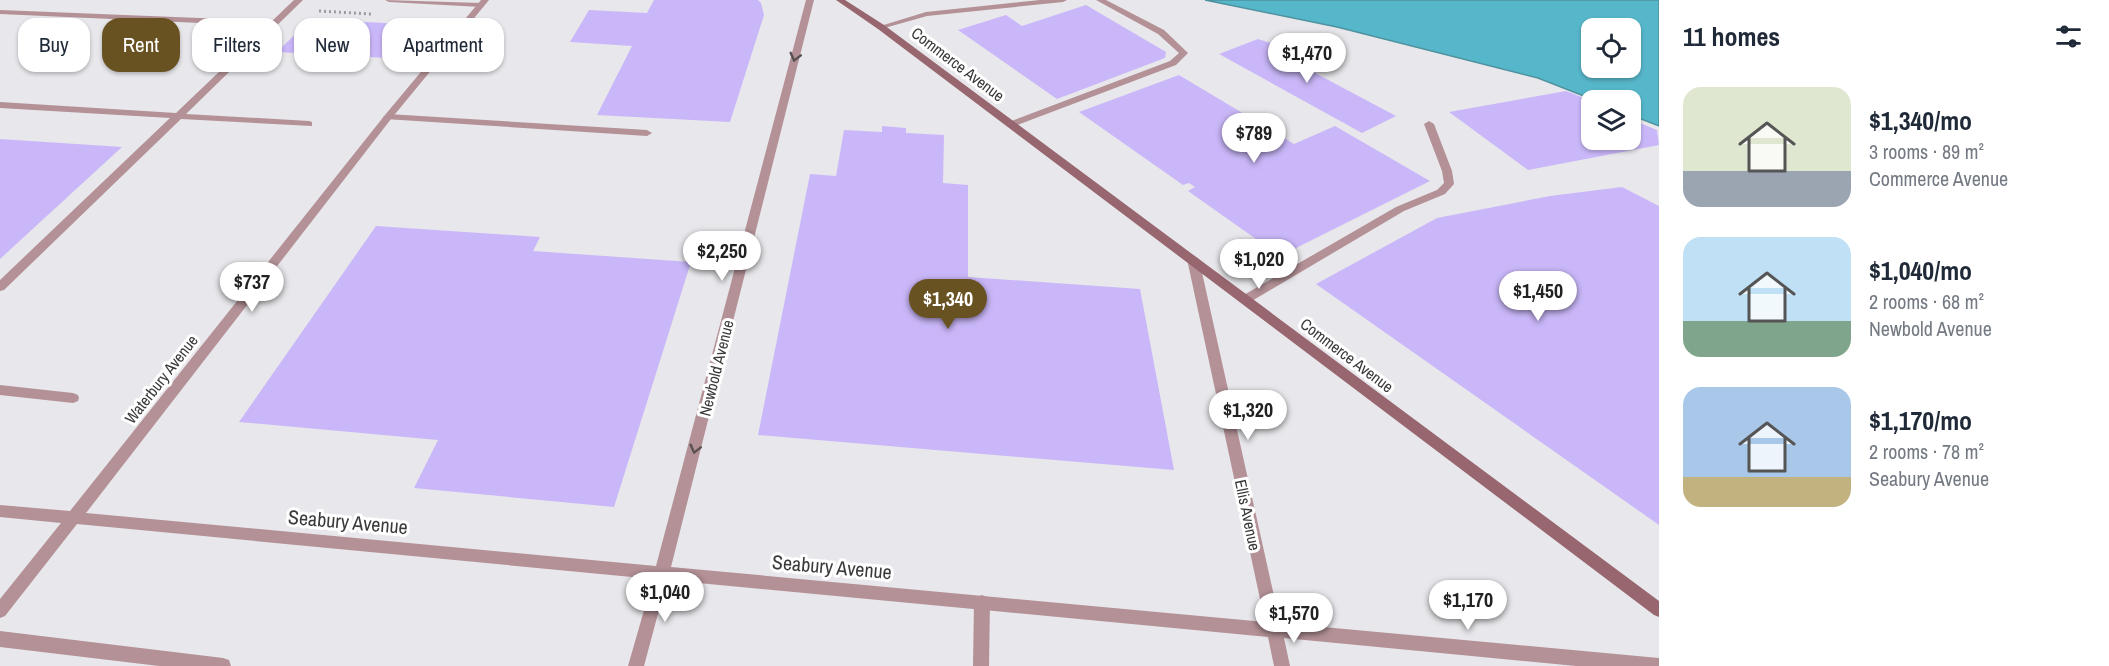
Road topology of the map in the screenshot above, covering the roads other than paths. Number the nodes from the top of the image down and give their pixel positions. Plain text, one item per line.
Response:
1 (299, 0) edge
2 (389, 0) edge
3 (810, 0) edge
4 (840, 0) edge
5 (1063, 0) edge
6 (1100, 0) edge
7 (483, 2) edge
8 (0, 12) edge
9 (280, 18) edge
10 (192, 20) edge
11 (881, 27) junction
12 (225, 72) edge
13 (0, 105) edge
14 (181, 115) junction
15 (388, 117) junction
16 (309, 124) dead end
17 (1011, 124) junction
18 (1429, 124) dead end
19 (647, 133) dead end
20 (1193, 259) junction
21 (0, 287) edge
22 (1246, 299) junction
23 (0, 390) edge
24 (73, 398) dead end
25 (0, 511) edge
26 (74, 517) junction
27 (663, 572) junction
28 (982, 602) junction
29 (1659, 610) edge
30 (0, 611) edge
31 (1273, 630) junction
32 (0, 639) edge
33 (223, 666) edge
34 (636, 666) edge
35 (981, 666) edge
36 (1282, 666) edge
37 (1659, 666) edge

1 - 9 street
2 - 7 street
3 -> 27 street, Newbold Avenue
4 - 11 main road, Commerce Avenue
5 - 11 street
6 - 17 street
7 - 15 street, Waterbury Avenue
8 - 10 street
11 - 17 main road, Commerce Avenue
12 - 14 street
13 - 14 street
14 - 16 street
14 - 21 street
15 - 19 street
15 - 26 street, Waterbury Avenue
17 - 20 main road, Commerce Avenue
18 - 22 street
20 - 22 main road, Commerce Avenue
20 - 31 street, Ellis Avenue
22 - 29 main road, Commerce Avenue
23 - 24 street
25 - 26 street, Seabury Avenue
26 - 27 street, Seabury Avenue
26 - 30 street, Waterbury Avenue
27 - 28 street, Seabury Avenue
27 - 34 street, Newbold Avenue
28 - 31 street, Seabury Avenue
28 - 35 street
31 - 36 street, Ellis Avenue
31 - 37 street, Seabury Avenue
32 - 33 street

